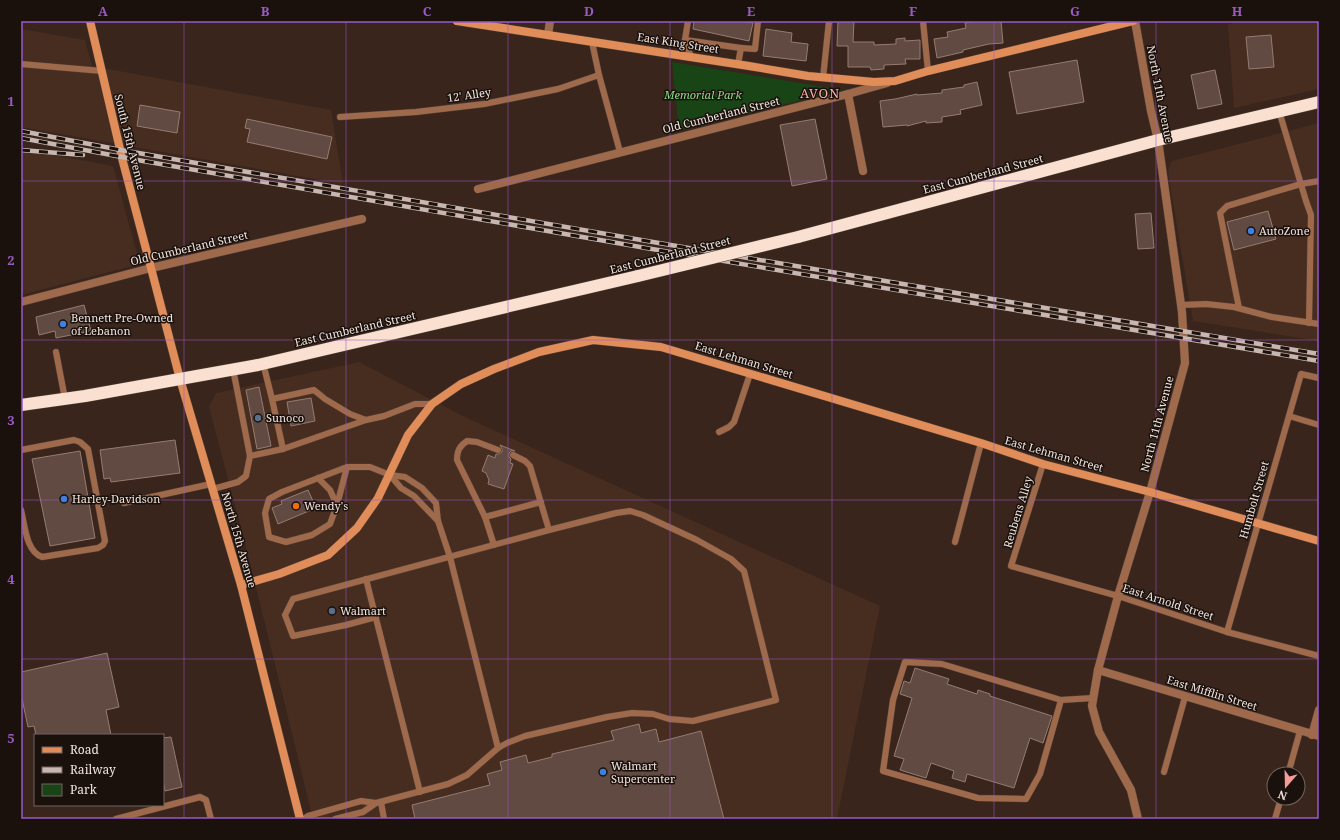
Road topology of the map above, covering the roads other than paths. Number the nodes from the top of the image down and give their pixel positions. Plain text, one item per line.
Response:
1 (90, 21) edge
2 (458, 21) edge
3 (550, 21) edge
4 (688, 21) edge
5 (758, 21) edge
6 (829, 21) edge
7 (923, 21) edge
8 (1134, 21) edge
9 (548, 35) junction
10 (685, 40) junction
11 (592, 42) junction
12 (741, 48) junction
13 (691, 57) junction
14 (21, 64) edge
15 (738, 64) junction
16 (102, 71) junction
17 (928, 71) junction
18 (599, 75) junction
19 (823, 78) junction
20 (895, 81) junction
21 (848, 94) junction
22 (1319, 102) edge
23 (1279, 111) junction
24 (340, 117) dead end
25 (1158, 140) junction
26 (620, 152) junction
27 (863, 171) dead end
28 (1319, 181) edge
29 (1302, 184) junction
30 (478, 189) dead end
31 (1312, 215) junction
32 (1319, 215) edge
33 (362, 219) dead end
34 (151, 268) junction
35 (21, 302) edge
36 (1181, 305) junction
37 (1239, 308) junction
38 (1309, 323) junction
39 (1319, 324) edge
40 (56, 352) dead end
41 (263, 363) junction
42 (233, 369) junction
43 (750, 374) junction
44 (1319, 378) edge
45 (180, 379) junction
46 (272, 399) junction
47 (65, 400) junction
48 (432, 404) junction
49 (21, 405) edge
50 (1289, 416) junction
51 (366, 420) junction
52 (1319, 425) edge
53 (719, 432) dead end
54 (981, 443) junction
55 (283, 448) junction
56 (21, 450) edge
57 (498, 450) dead end
58 (513, 455) dead end
59 (250, 456) junction
60 (1043, 464) junction
61 (347, 467) junction
62 (390, 475) junction
63 (318, 478) junction
64 (212, 486) junction
65 (1150, 492) junction
66 (541, 502) junction
67 (124, 503) dead end
68 (337, 505) junction
69 (21, 510) edge
70 (486, 517) junction
71 (438, 521) junction
72 (1258, 522) junction
73 (549, 530) junction
74 (1319, 540) edge
75 (955, 542) dead end
76 (494, 545) junction
77 (450, 557) junction
78 (1011, 566) joint
79 (366, 579) junction
80 (241, 585) junction
81 (1118, 596) junction
82 (376, 617) junction
83 (1227, 632) junction
84 (1319, 656) edge
85 (1098, 670) junction
86 (1186, 697) junction
87 (1093, 698) junction
88 (1061, 700) junction
89 (1319, 710) edge
90 (1300, 731) junction
91 (1316, 736) edge
92 (498, 748) junction
93 (1290, 766) edge
94 (1164, 772) dead end
95 (420, 792) junction
96 (378, 803) junction
97 (1279, 806) edge
98 (116, 819) edge
99 (211, 819) edge
100 (300, 819) edge
101 (304, 819) edge
102 (335, 819) edge
103 (384, 819) edge
104 (1138, 819) edge
105 (1275, 819) edge

1 - 16 main road, South 15th Avenue
2 - 9 main road, East King Street
3 - 9 street
4 - 10 lane
5 - 12 lane
6 - 19 lane
7 - 17 lane
8 - 17 main road, Old Cumberland Street
8 - 25 street, North 11th Avenue
9 - 11 main road, East King Street
10 - 12 lane
10 - 13 lane
11 - 13 main road, East King Street
11 - 18 lane
12 - 15 lane
13 - 15 main road, East King Street
14 - 16 lane
15 - 19 main road, East King Street
16 - 34 main road, South 15th Avenue
17 - 20 main road, Old Cumberland Street
18 - 24 lane, 12' Alley
18 - 26 lane
19 - 20 main road, East King Street
20 - 21 street, Old Cumberland Street
21 - 26 street, Old Cumberland Street
21 - 27 street
22 - 23 highway, East Cumberland Street
23 - 25 highway, East Cumberland Street
23 - 29 lane
25 - 36 street, North 11th Avenue
25 - 41 highway, East Cumberland Street, bridge
26 - 30 street, Old Cumberland Street
28 - 29 lane
29 - 31 lane
29 - 37 lane
31 - 32 lane
31 - 38 lane
33 - 34 street, Old Cumberland Street
34 - 35 street, Old Cumberland Street
34 - 45 main road, North 15th Avenue
36 - 37 lane
36 - 65 street, North 11th Avenue
37 - 38 lane
38 - 39 lane
40 - 47 lane
41 - 42 highway, East Cumberland Street
41 - 46 lane
42 - 45 highway, East Cumberland Street
42 - 59 lane
43 - 48 main road, East Lehman Street
43 - 53 lane
43 - 54 main road, East Lehman Street
44 - 50 lane, Humbolt Street
45 - 47 highway, East Cumberland Street
45 - 64 main road, North 15th Avenue
46 - 51 lane
46 - 55 lane
47 - 49 highway, East Cumberland Street
48 - 51 lane
48 - 62 main road, East Lehman Street
50 - 52 lane
50 - 72 lane, Humbolt Street
51 - 55 lane
54 - 60 main road, East Lehman Street
54 - 75 lane
55 - 59 lane
56 - 69 lane
57 - 70 lane
58 - 66 lane
59 - 64 lane
60 - 65 main road, East Lehman Street
60 - 78 lane, Reubens Alley
61 - 62 lane
61 - 63 lane
61 - 68 lane
62 - 71 lane
62 - 71 lane
62 - 80 main road, East Lehman Street
63 - 68 lane
63 - 68 lane
64 - 67 lane
64 - 80 main road, North 15th Avenue
65 - 72 main road, East Lehman Street
65 - 81 street, North 11th Avenue
66 - 70 lane
66 - 73 lane
70 - 76 lane
71 - 77 lane
72 - 74 main road, East Lehman Street
72 - 83 lane, Humbolt Street
73 - 76 lane
73 - 92 lane
76 - 77 lane
77 - 79 lane
77 - 92 lane
78 - 81 lane, East Arnold Street
79 - 82 lane
79 - 82 lane
80 - 100 main road, North 15th Avenue
81 - 83 lane, East Arnold Street
81 - 85 street, North 11th Avenue
82 - 95 lane
83 - 84 lane, East Arnold Street
85 - 86 street, East Mifflin Street
85 - 87 street, North 11th Avenue
86 - 90 street, East Mifflin Street
86 - 94 lane
87 - 88 lane
87 - 104 street, North 11th Avenue
88 - 88 lane
89 - 91 street
90 - 91 street, East Mifflin Street
90 - 93 lane
92 - 95 lane
95 - 96 lane
96 - 101 lane
96 - 102 lane
96 - 103 lane
97 - 105 lane
98 - 99 lane

